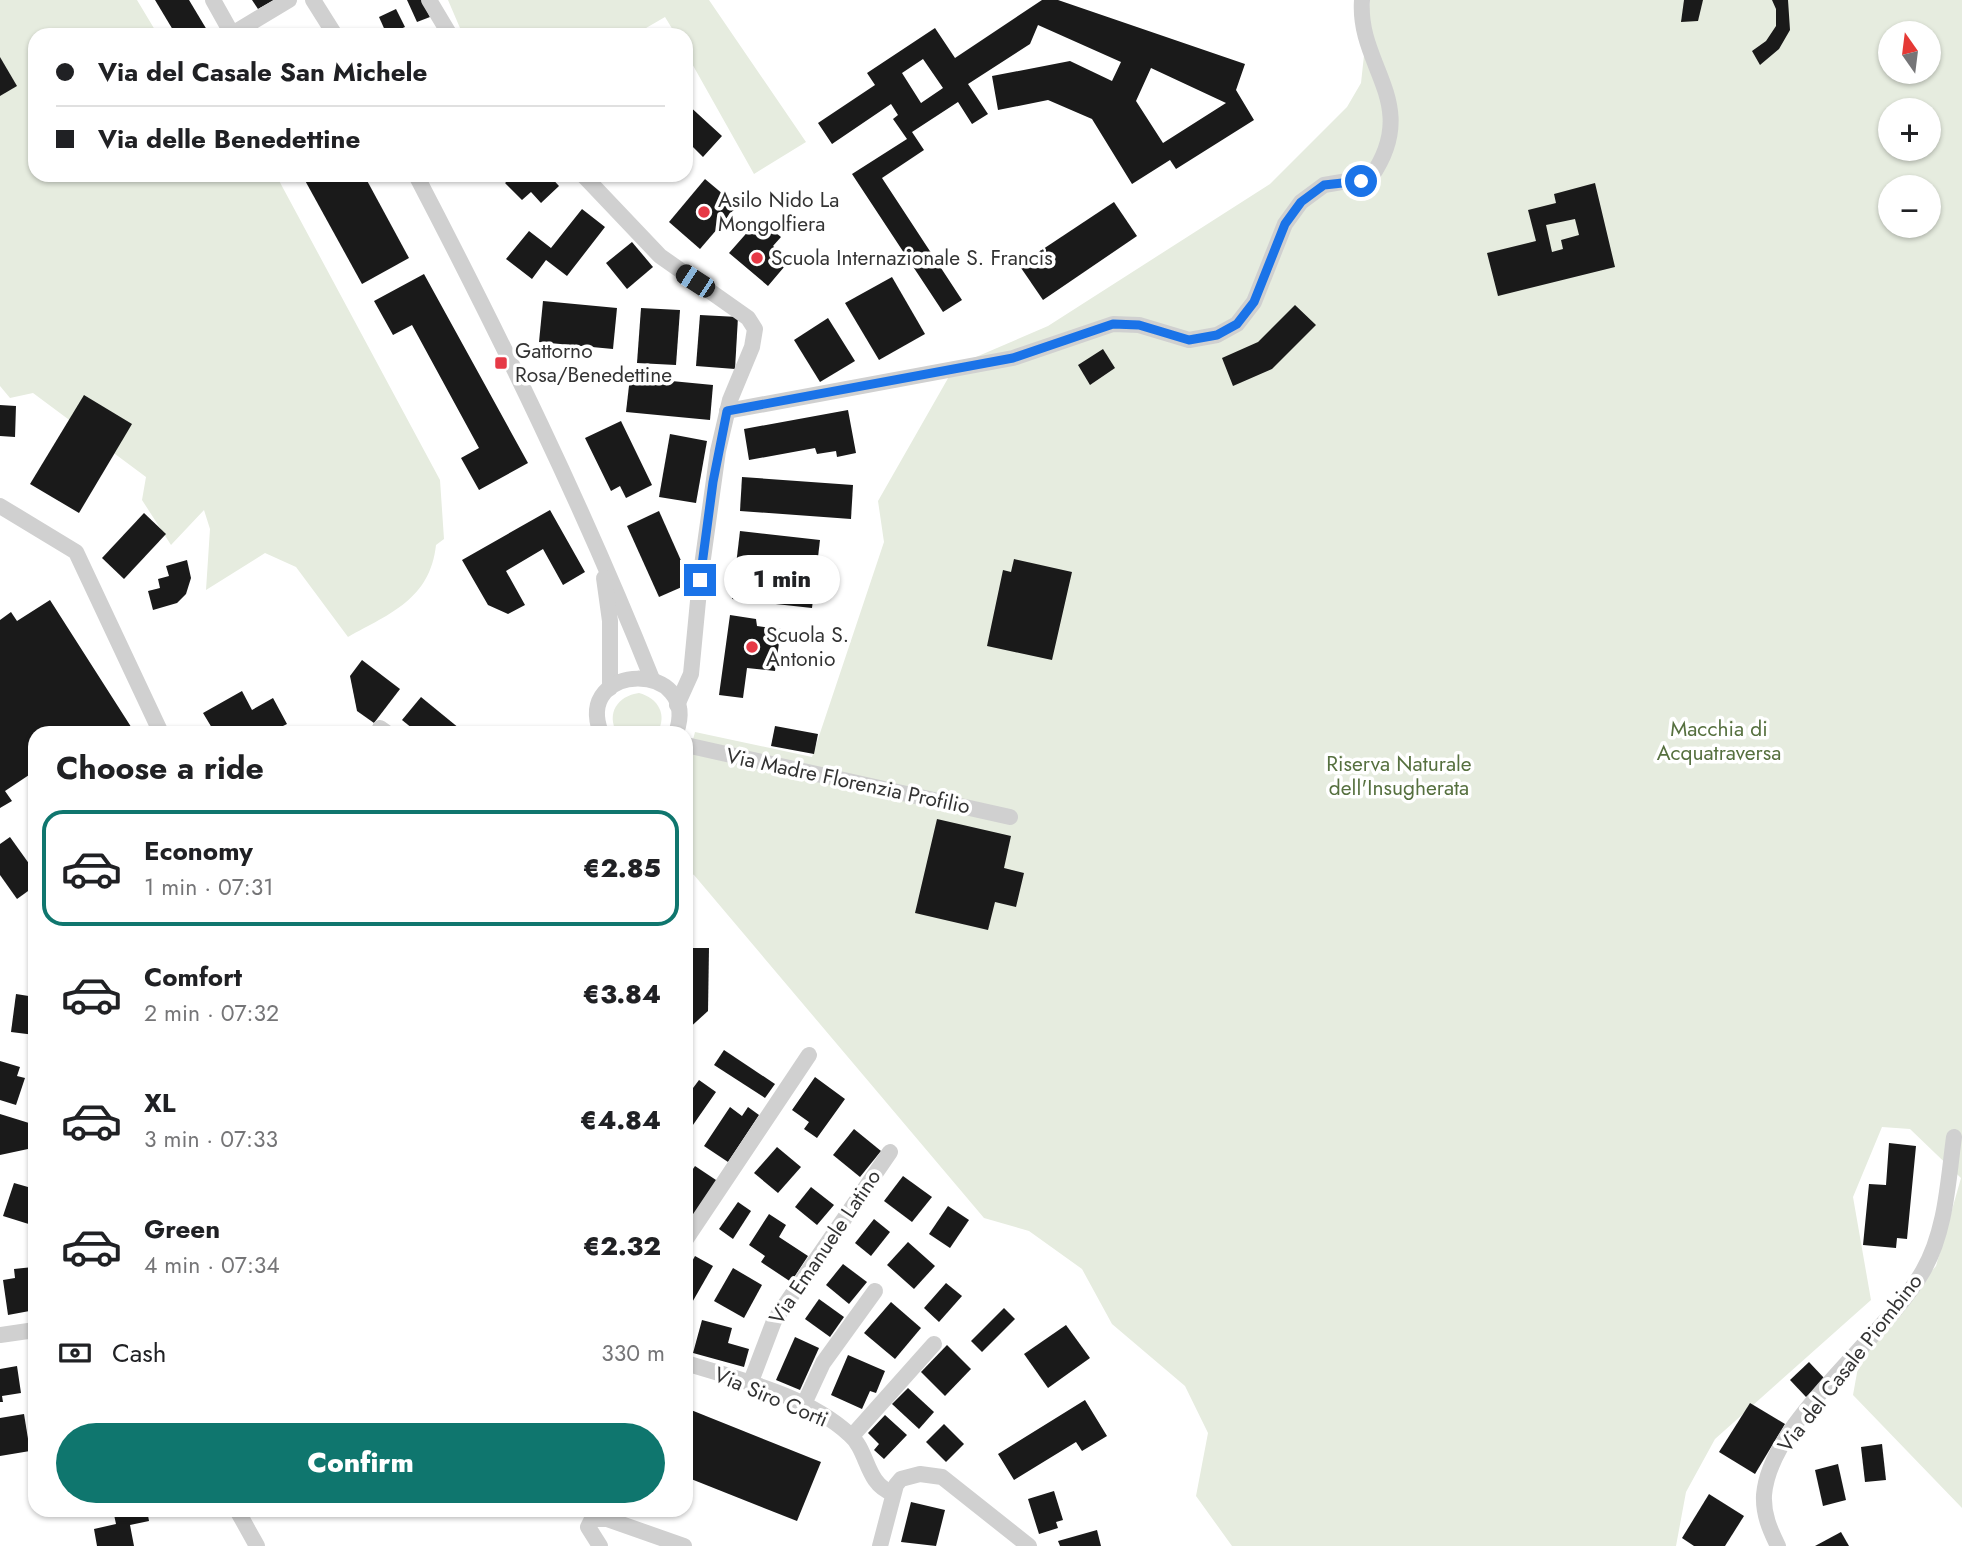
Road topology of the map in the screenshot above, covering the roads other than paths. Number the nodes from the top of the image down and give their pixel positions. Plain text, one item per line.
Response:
1 (213, 0) edge
2 (289, 0) edge
3 (313, 0) edge
4 (429, 0) edge
5 (1362, 0) edge
6 (229, 28) edge
7 (242, 28) edge
8 (331, 28) edge
9 (446, 28) edge
10 (420, 182) edge
11 (590, 182) edge
12 (727, 411) junction
13 (0, 506) edge
14 (601, 553) junction
15 (652, 679) junction
16 (610, 688) junction
17 (677, 705) junction
18 (158, 726) edge
19 (600, 726) edge
20 (678, 726) edge
21 (693, 747) edge
22 (1010, 817) dead end
23 (809, 1055) dead end
24 (1954, 1136) dead end
25 (890, 1152) dead end
26 (693, 1229) edge
27 (875, 1291) dead end
28 (28, 1331) edge
29 (0, 1335) edge
30 (934, 1344) dead end
31 (693, 1365) edge
32 (750, 1384) junction
33 (803, 1406) junction
34 (852, 1436) junction
35 (892, 1493) junction
36 (241, 1517) edge
37 (257, 1546) edge
38 (600, 1546) edge
39 (684, 1546) edge
40 (880, 1546) edge
41 (1029, 1546) edge
42 (1778, 1546) edge

1 - 6 street
2 - 7 street
3 - 8 street
4 - 9 street
5 - 12 street
10 - 14 street
11 - 12 street
12 - 17 street
13 - 18 street
14 - 15 street
14 - 16 street
15 - 16 street
15 - 17 street
16 - 19 street
17 - 20 street
21 - 22 street, Via Madre Florenzia Profilio
23 - 26 street
24 - 42 street, Via del Casale Piombino
25 - 32 street, Via Emanuele Latino
27 - 33 street
28 - 29 street
30 - 34 street
31 - 32 street, Via Siro Corti
32 - 33 street, Via Siro Corti
33 - 34 street, Via Siro Corti
34 - 35 street, Via Siro Corti
35 - 40 street
35 - 41 street
36 - 37 street
38 - 39 street

